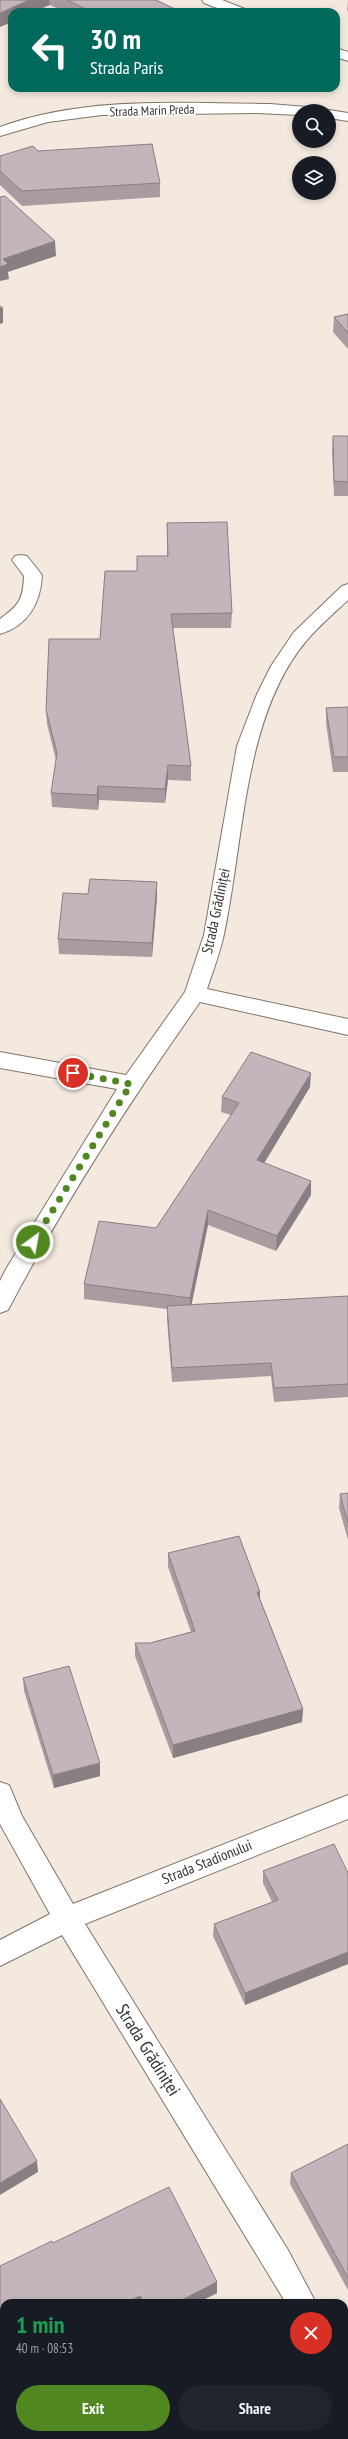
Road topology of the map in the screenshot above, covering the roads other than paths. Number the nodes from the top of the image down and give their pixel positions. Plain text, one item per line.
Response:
1 (209, 0) edge
2 (230, 8) edge
3 (292, 110) edge
4 (336, 115) edge
5 (348, 117) edge
6 (2, 129) edge
7 (21, 560) dead end
8 (348, 590) edge
9 (0, 628) edge
10 (195, 994) junction
11 (348, 1027) edge
12 (0, 1060) edge
13 (131, 1084) junction
14 (0, 1304) edge
15 (0, 1793) edge
16 (348, 1807) edge
17 (67, 1919) junction
18 (0, 1954) edge
19 (300, 2299) edge

1 - 2 street
3 - 6 street, Strada Marin Preda
4 - 5 street
7 - 9 street
8 - 10 street, Strada Grădiniței
10 - 11 street
10 - 13 street, Strada Grădiniței
12 - 13 street
13 - 14 street, Strada Grădiniței
15 - 17 street, Strada Grădiniței
16 - 17 street, Strada Stadionului
17 - 18 street, Strada Stadionului
17 - 19 street, Strada Grădiniței

